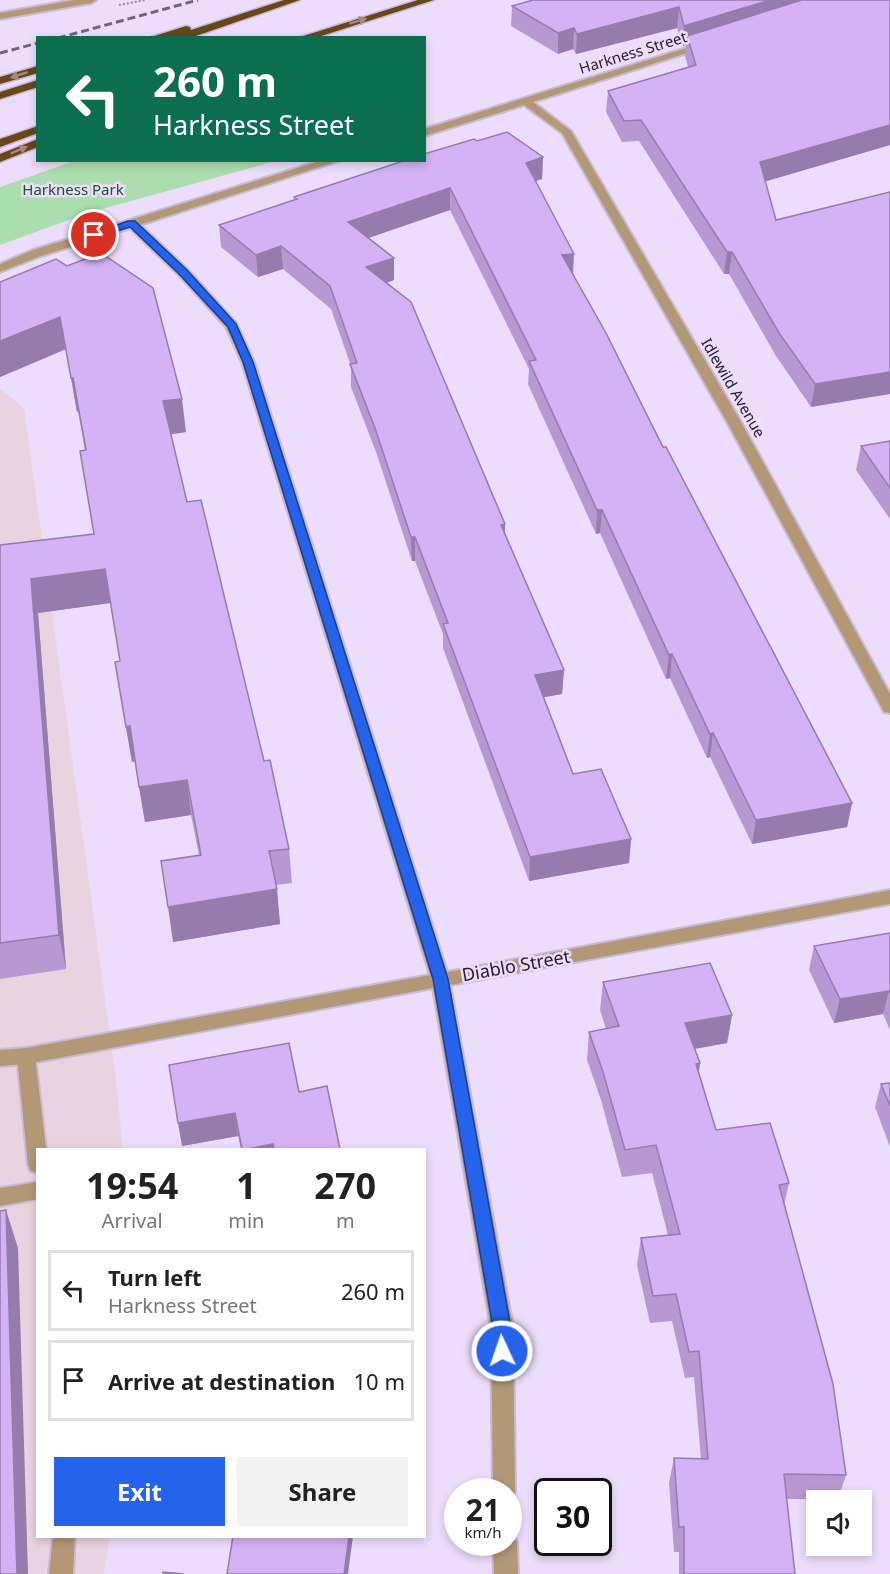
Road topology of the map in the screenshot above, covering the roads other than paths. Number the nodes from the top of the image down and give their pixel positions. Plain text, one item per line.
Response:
1 (91, 0) edge
2 (295, 0) edge
3 (429, 0) edge
4 (266, 9) junction
5 (0, 16) edge
6 (161, 36) edge
7 (183, 36) edge
8 (309, 36) edge
9 (716, 42) edge
10 (36, 70) edge
11 (0, 81) edge
12 (36, 84) edge
13 (0, 96) edge
14 (526, 102) junction
15 (36, 130) edge
16 (426, 132) edge
17 (0, 143) edge
18 (36, 143) edge
19 (0, 158) edge
20 (329, 162) edge
21 (131, 223) junction
22 (0, 268) edge
23 (890, 708) edge
24 (890, 897) edge
25 (440, 979) junction
26 (26, 1056) junction
27 (0, 1058) edge
28 (36, 1148) edge
29 (36, 1190) edge
30 (0, 1197) edge
31 (504, 1478) edge
32 (64, 1538) edge
33 (505, 1556) edge
34 (61, 1574) edge
35 (506, 1574) edge

1 - 5 street
2 - 4 highway
8 -> 3 highway
4 - 6 highway
4 - 7 highway
9 - 14 street, Harkness Street
10 -> 11 highway
12 - 13 highway
14 - 16 street, Harkness Street
14 - 23 street, Idlewild Avenue
15 - 17 highway
19 -> 18 highway
20 - 21 street
21 - 22 street
21 - 25 street
24 - 25 street, Diablo Street
25 - 26 street, Diablo Street
25 - 31 street
26 - 27 street, Diablo Street
26 - 28 street
29 - 30 street
32 - 34 street
33 - 35 street

